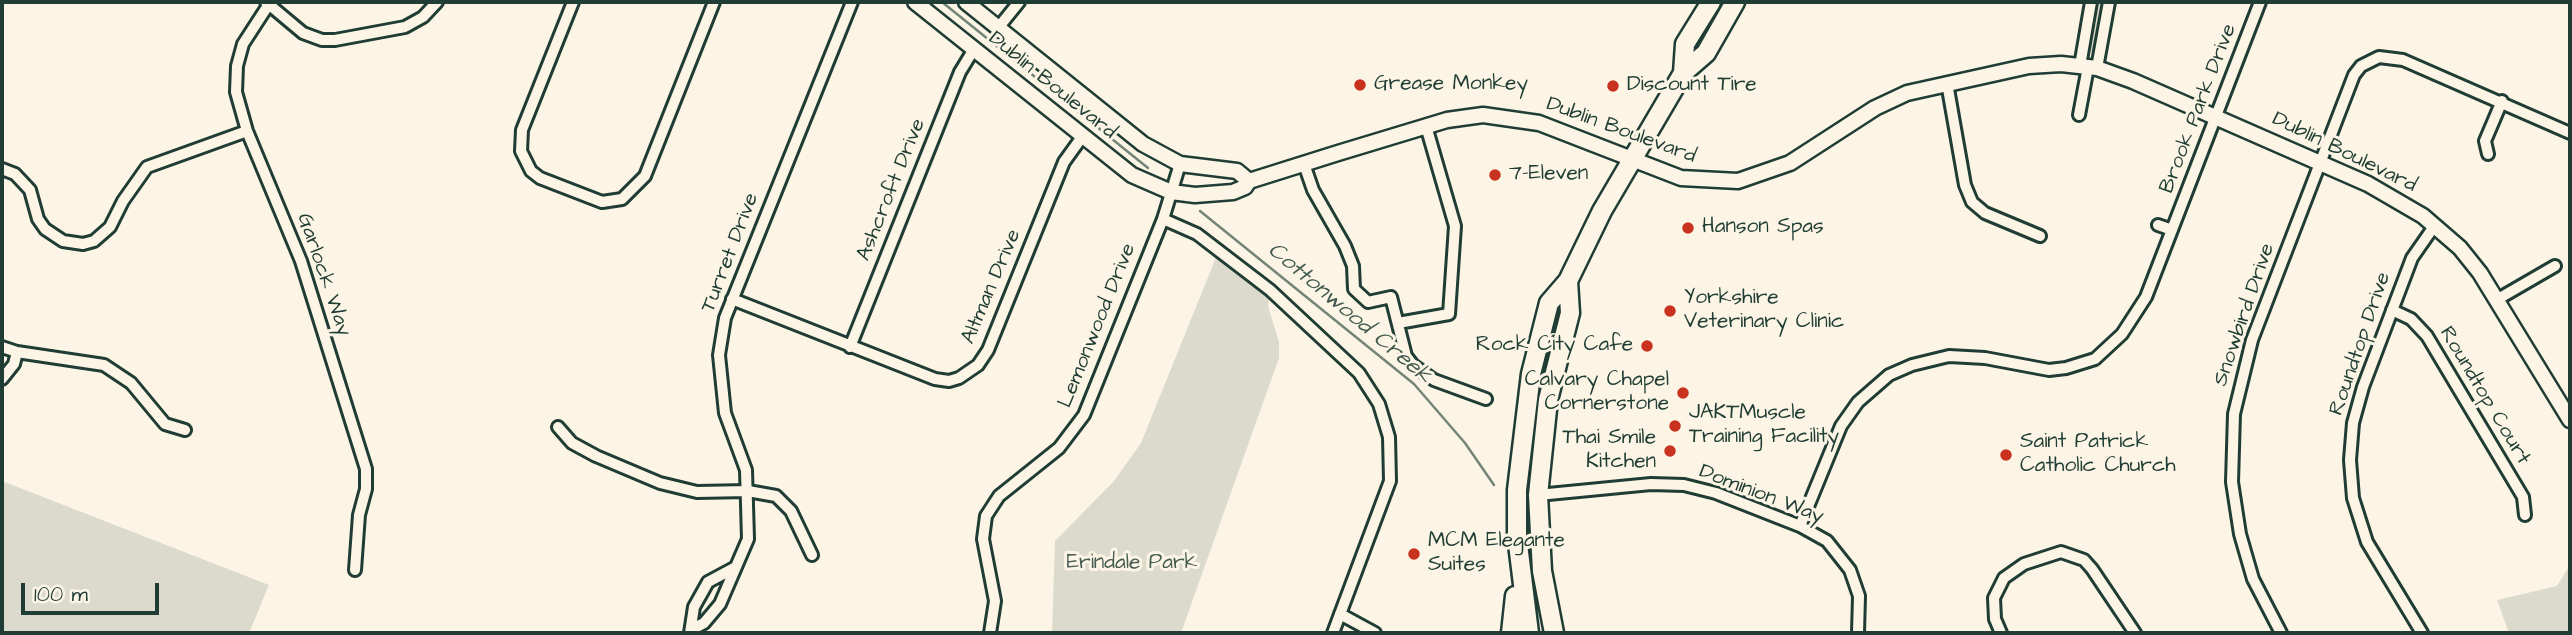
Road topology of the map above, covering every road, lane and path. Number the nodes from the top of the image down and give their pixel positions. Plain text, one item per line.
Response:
1 (437, 2) edge
2 (573, 2) edge
3 (714, 2) edge
4 (852, 2) edge
5 (915, 2) edge
6 (966, 2) edge
7 (1018, 2) edge
8 (1711, 2) edge
9 (1735, 2) edge
10 (2091, 2) edge
11 (2109, 2) edge
12 (2260, 2) edge
13 (268, 3) edge
14 (998, 28) junction
15 (974, 49) junction
16 (2088, 67) junction
17 (1683, 73) junction
18 (1947, 83) junction
19 (2502, 101) junction
20 (2080, 115) dead end
21 (2217, 117) junction
22 (1426, 126) junction
23 (247, 131) junction
24 (2570, 133) edge
25 (1082, 137) junction
26 (2488, 154) dead end
27 (1632, 160) junction
28 (2320, 163) junction
29 (1180, 164) junction
30 (1304, 164) junction
31 (2, 169) edge
32 (1249, 181) junction
33 (1171, 192) junction
34 (1163, 219) junction
35 (2158, 225) dead end
36 (2435, 225) junction
37 (2172, 230) junction
38 (2040, 236) dead end
39 (2555, 266) dead end
40 (1568, 281) junction
41 (732, 299) junction
42 (2498, 299) junction
43 (2392, 310) junction
44 (1398, 323) junction
45 (850, 346) junction
46 (2, 347) edge
47 (17, 352) junction
48 (2, 379) edge
49 (1486, 399) dead end
50 (2570, 420) edge
51 (558, 427) dead end
52 (184, 430) dead end
53 (748, 491) junction
54 (1538, 495) junction
55 (2525, 515) dead end
56 (1800, 526) junction
57 (1517, 536) junction
58 (812, 555) dead end
59 (736, 567) junction
60 (355, 570) dead end
61 (1340, 614) junction
62 (690, 632) edge
63 (2419, 632) edge
64 (990, 633) edge
65 (1333, 633) edge
66 (1376, 633) edge
67 (1511, 633) edge
68 (1529, 633) edge
69 (1553, 633) edge
70 (1858, 633) edge
71 (2001, 633) edge
72 (2135, 633) edge
73 (2281, 633) edge

1 - 13 street
2 - 3 street
4 - 41 street, Turret Drive
5 - 15 main road, Dublin Boulevard
6 - 14 main road, Dublin Boulevard
7 - 14 street
8 - 17 highway
9 - 17 highway
10 - 16 street
11 - 16 street
12 - 21 street, Brook Park Drive
13 - 23 street, Garlock Way
14 - 29 main road, Dublin Boulevard
15 - 25 main road, Dublin Boulevard
15 - 45 street, Ashcroft Drive
16 - 18 main road, Dublin Boulevard
16 - 20 street
16 - 21 main road, Dublin Boulevard
17 - 27 highway
18 - 27 main road, Dublin Boulevard
18 - 38 street
19 - 24 street, Snowbird Drive
19 - 26 street
19 - 28 street, Snowbird Drive
21 - 28 main road, Dublin Boulevard
21 - 37 street, Brook Park Drive
22 - 27 main road, Dublin Boulevard
22 - 30 main road, Dublin Boulevard
22 - 44 street
23 - 31 street
23 - 60 street, Garlock Way
25 - 33 main road, Dublin Boulevard
25 - 45 street, Altman Drive
27 - 40 highway
28 - 36 main road, Dublin Boulevard
28 - 73 street, Snowbird Drive
29 - 32 main road, Dublin Boulevard
29 - 33 street, Lemonwood Drive
30 - 32 main road, Dublin Boulevard
30 - 44 street
32 - 33 main road, Dublin Boulevard
33 - 34 street, Lemonwood Drive
34 - 61 street
34 - 64 street, Lemonwood Drive
35 - 37 street
36 - 42 main road, Dublin Boulevard
36 - 43 street, Roundtop Drive
37 - 56 street, Brook Park Drive
39 - 42 street
40 - 54 highway
40 - 57 highway
41 - 45 street, Altman Drive
41 - 53 street, Turret Drive
42 - 50 main road, Dublin Boulevard
43 - 55 street, Roundtop Court
43 - 63 street, Roundtop Drive
44 - 49 street
46 - 47 street
47 - 48 street
47 - 52 street
51 - 53 street
53 - 58 street
53 - 59 street, Turret Drive
54 - 56 street, Dominion Way
54 - 69 highway
56 - 70 street, Dominion Way
57 - 67 highway
57 - 68 highway
59 - 62 street, Turret Drive
59 - 62 street, Turret Drive
61 - 65 street
61 - 66 street
71 - 72 street

